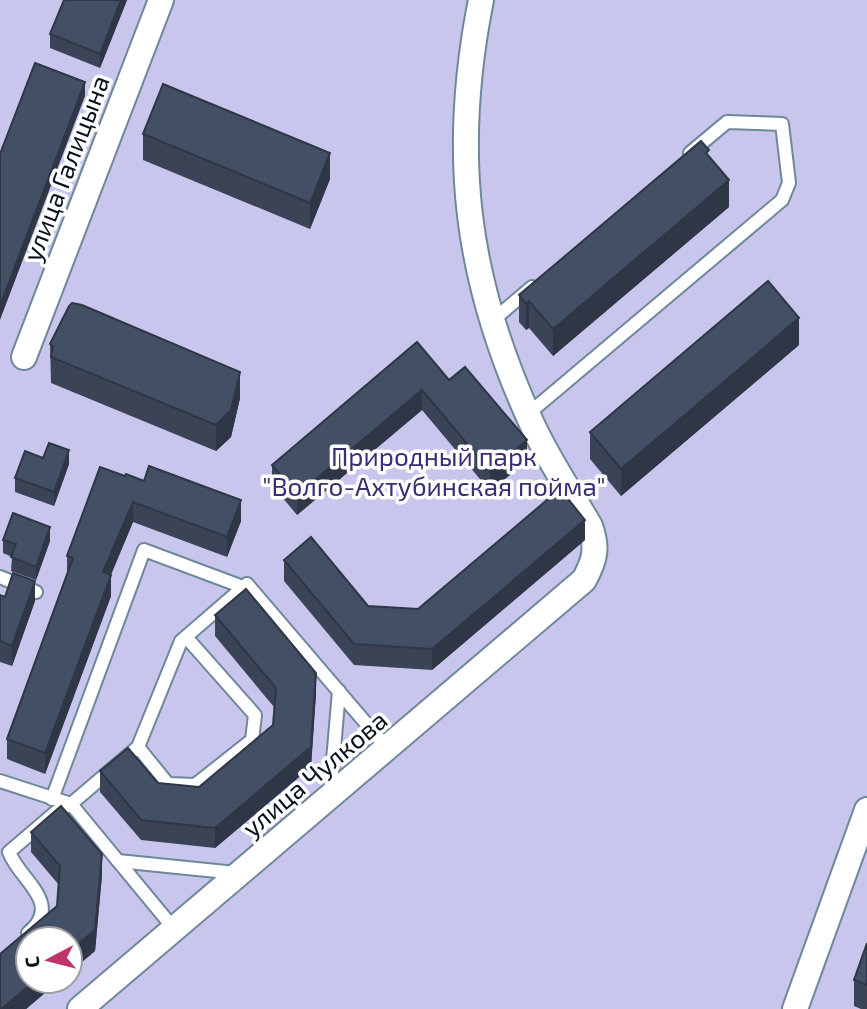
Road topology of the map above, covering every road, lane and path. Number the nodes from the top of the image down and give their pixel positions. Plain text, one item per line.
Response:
1 (161, 0) edge
2 (481, 0) edge
3 (676, 165) edge
4 (542, 278) edge
5 (491, 322) junction
6 (24, 356) dead end
7 (528, 414) junction
8 (0, 577) edge
9 (243, 587) junction
10 (36, 592) edge
11 (186, 637) junction
12 (339, 691) junction
13 (138, 747) junction
14 (388, 749) junction
15 (0, 781) edge
16 (52, 799) junction
17 (330, 799) junction
18 (71, 804) junction
19 (867, 810) edge
20 (118, 861) junction
21 (242, 874) junction
22 (37, 925) edge
23 (175, 930) junction
24 (80, 1009) edge
25 (795, 1009) edge

1 - 6 street, улица Галицына
2 - 5 street
3 - 7 lane
4 - 5 lane
5 - 7 street
7 - 14 street, улица Чулкова
8 - 10 lane
9 - 11 lane
9 - 12 lane
9 - 16 lane
11 - 13 lane
11 - 13 lane
12 - 14 lane
12 - 17 lane
13 - 18 lane
14 - 17 street, улица Чулкова
15 - 16 lane
16 - 18 lane
17 - 21 street, улица Чулкова
18 - 20 lane
18 - 22 lane
19 - 25 street
20 - 21 lane
20 - 23 lane
21 - 23 street, улица Чулкова
23 - 24 street, улица Чулкова

